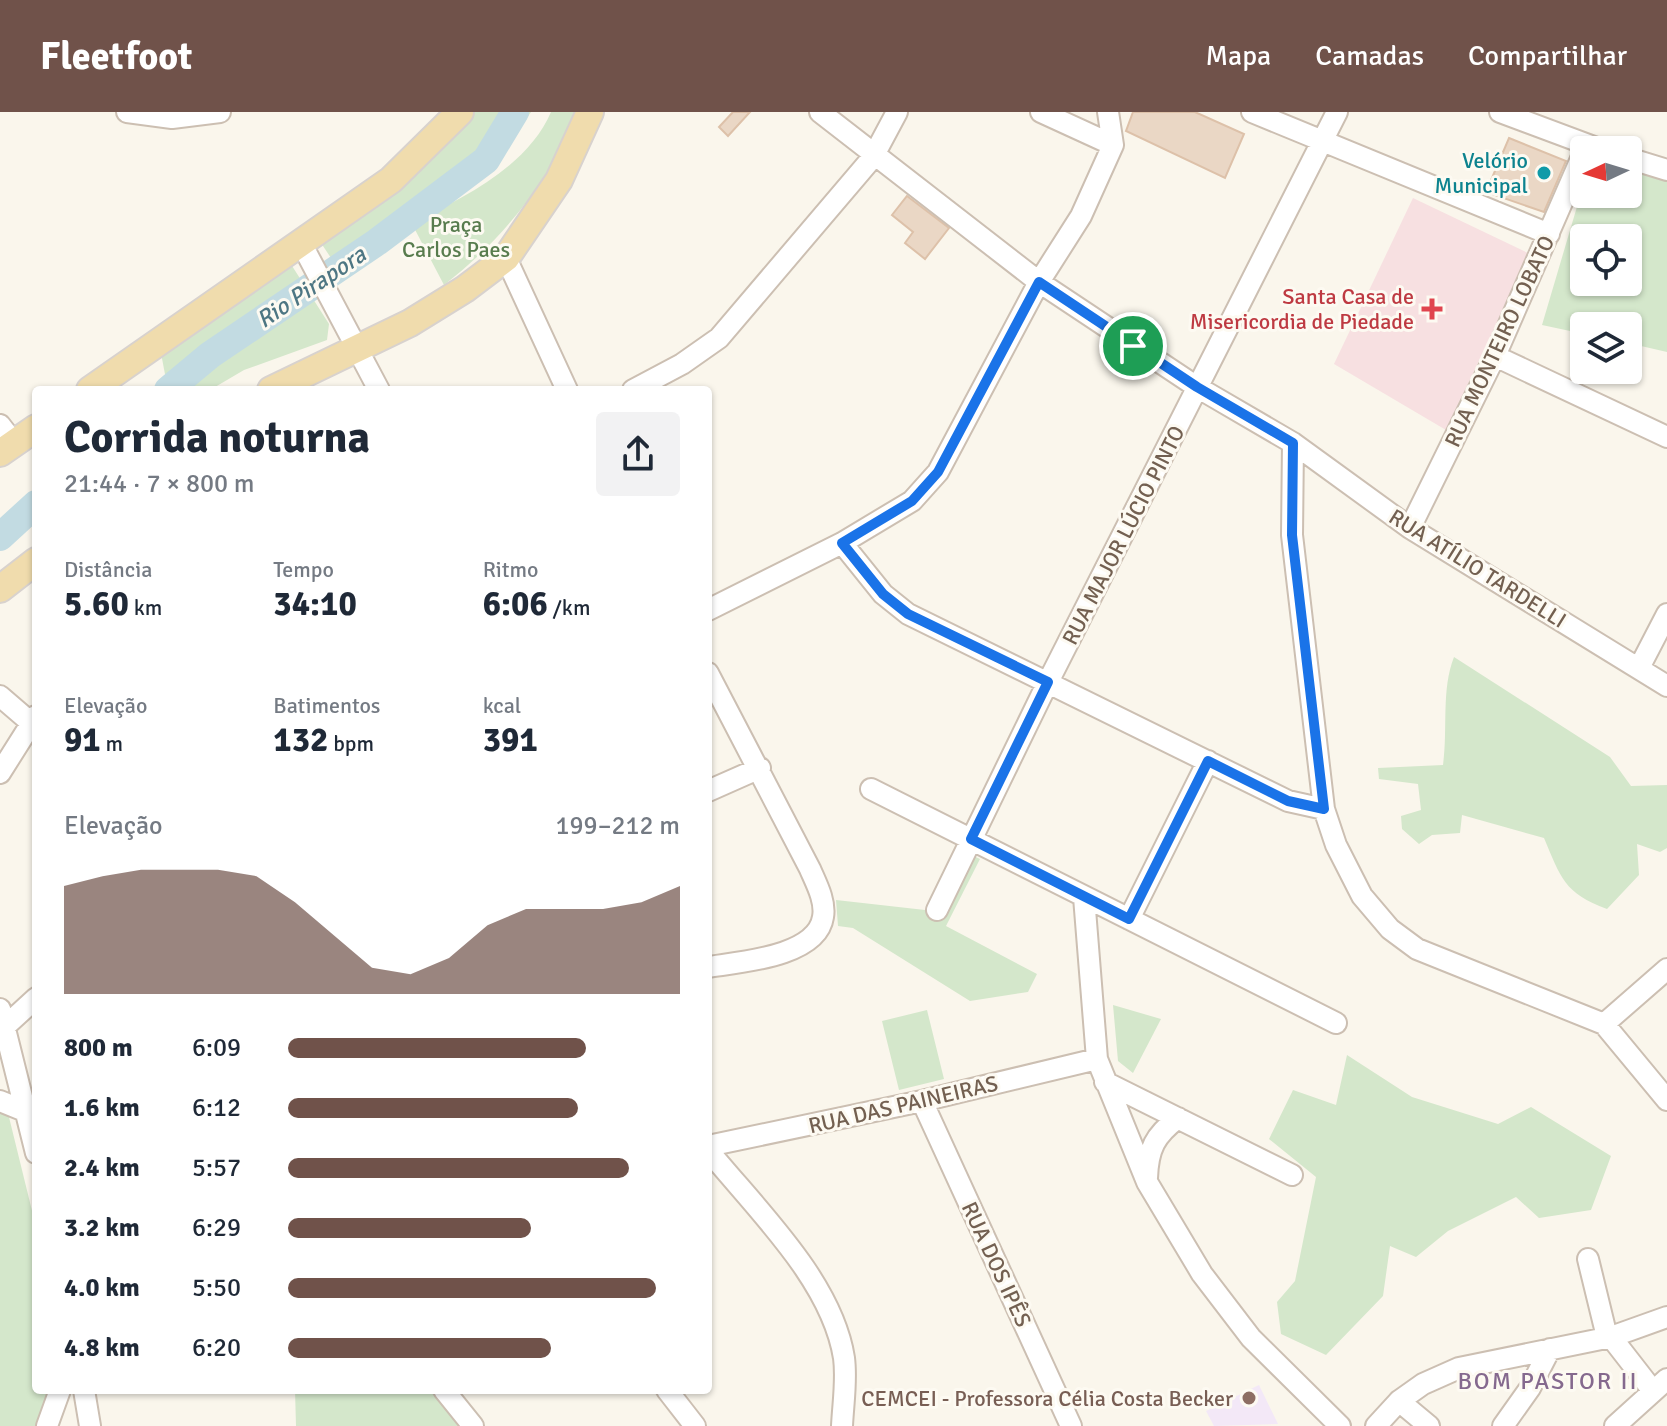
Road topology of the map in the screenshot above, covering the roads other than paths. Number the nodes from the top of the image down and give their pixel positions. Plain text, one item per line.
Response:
1 (127, 112) edge
2 (220, 112) edge
3 (460, 112) edge
4 (590, 112) edge
5 (820, 112) edge
6 (897, 112) edge
7 (1041, 112) edge
8 (1108, 112) edge
9 (1252, 112) edge
10 (1337, 112) edge
11 (1500, 112) edge
12 (1570, 141) edge
13 (1322, 143) junction
14 (1113, 145) junction
15 (873, 157) junction
16 (1642, 162) edge
17 (1667, 170) edge
18 (1570, 190) edge
19 (1549, 234) junction
20 (304, 247) junction
21 (506, 258) junction
22 (1039, 282) junction
23 (358, 349) junction
24 (1495, 356) junction
25 (96, 386) edge
26 (279, 386) edge
27 (377, 386) edge
28 (565, 386) edge
29 (641, 386) edge
30 (1197, 387) junction
31 (32, 430) edge
32 (1667, 437) edge
33 (5, 441) edge
34 (1293, 443) junction
35 (1410, 528) junction
36 (842, 543) junction
37 (32, 564) edge
38 (0, 589) edge
39 (712, 608) edge
40 (1667, 614) edge
41 (1639, 668) junction
42 (712, 680) edge
43 (1048, 682) junction
44 (1667, 686) edge
45 (0, 696) edge
46 (32, 720) edge
47 (32, 725) edge
48 (1208, 761) junction
49 (760, 768) junction
50 (0, 773) edge
51 (712, 789) edge
52 (871, 789) dead end
53 (1324, 809) junction
54 (971, 839) junction
55 (1084, 897) junction
56 (937, 910) dead end
57 (1129, 919) junction
58 (712, 966) edge
59 (1667, 969) edge
60 (32, 1001) edge
61 (2, 1022) edge
62 (1336, 1023) dead end
63 (1604, 1024) junction
64 (1097, 1059) junction
65 (1105, 1082) junction
66 (1667, 1100) edge
67 (0, 1101) edge
68 (922, 1101) junction
69 (27, 1112) junction
70 (1178, 1118) junction
71 (32, 1135) edge
72 (712, 1147) edge
73 (712, 1153) edge
74 (1292, 1175) dead end
75 (1147, 1182) junction
76 (1588, 1259) dead end
77 (1667, 1317) edge
78 (1609, 1337) junction
79 (1550, 1349) junction
80 (1660, 1385) edge
81 (61, 1394) edge
82 (85, 1394) edge
83 (447, 1394) edge
84 (670, 1394) edge
85 (1399, 1401) junction
86 (47, 1426) edge
87 (90, 1426) edge
88 (473, 1426) edge
89 (695, 1426) edge
90 (842, 1426) edge
91 (1071, 1426) edge
92 (1340, 1426) edge
93 (1376, 1426) edge
94 (1429, 1426) edge
95 (1503, 1426) edge
96 (1615, 1426) edge

1 - 2 street
3 - 20 main road
4 - 21 main road
5 - 15 street, RUA ATÍLIO TARDELLI
6 - 15 street
7 - 14 street
8 - 14 street
9 - 13 street
10 - 13 street, RUA MAJOR LÚCIO PINTO
11 - 12 street
13 - 19 street
13 - 30 street, RUA MAJOR LÚCIO PINTO
14 - 22 street
15 - 22 street, RUA ATÍLIO TARDELLI
15 - 29 street
16 - 17 street
18 - 19 street, RUA MONTEIRO LOBATO
19 - 24 street, RUA MONTEIRO LOBATO
20 - 23 street
20 - 25 main road
21 - 23 main road
21 - 28 street
22 - 30 street, RUA ATÍLIO TARDELLI
22 - 36 street
23 - 26 main road
23 - 27 street
24 - 32 street
24 - 35 street, RUA MONTEIRO LOBATO
30 - 34 street, RUA ATÍLIO TARDELLI
30 - 43 street, RUA MAJOR LÚCIO PINTO
31 - 33 main road
34 - 35 street, RUA ATÍLIO TARDELLI
34 - 53 street
35 - 41 street, RUA ATÍLIO TARDELLI
36 - 39 street
36 - 43 street
37 - 38 main road
40 - 41 street
41 - 44 street, RUA ATÍLIO TARDELLI
42 - 49 street
43 - 48 street
43 - 54 street, RUA MAJOR LÚCIO PINTO
45 - 46 street
47 - 50 street
48 - 53 street
48 - 57 street
49 - 51 street
49 - 58 street
52 - 54 street
53 - 63 street
54 - 55 street
54 - 56 street, RUA MAJOR LÚCIO PINTO
55 - 57 street
55 - 64 street
57 - 62 street
59 - 63 street
60 - 61 street
61 - 69 street
63 - 66 street
64 - 65 street
64 - 68 street, RUA DAS PAINEIRAS
65 - 70 street
65 - 75 street
67 - 69 street
68 - 72 street, RUA DAS PAINEIRAS
68 - 91 street, RUA DOS IPÊS
69 - 71 street
70 - 74 street
70 - 75 street
73 - 90 street
75 - 92 street
76 - 78 street
77 - 78 street
78 - 79 street
78 - 80 street
79 - 85 street
79 - 95 street
80 - 96 street
81 - 86 street
82 - 87 street
83 - 88 street
84 - 89 street
85 - 93 street
85 - 94 street

